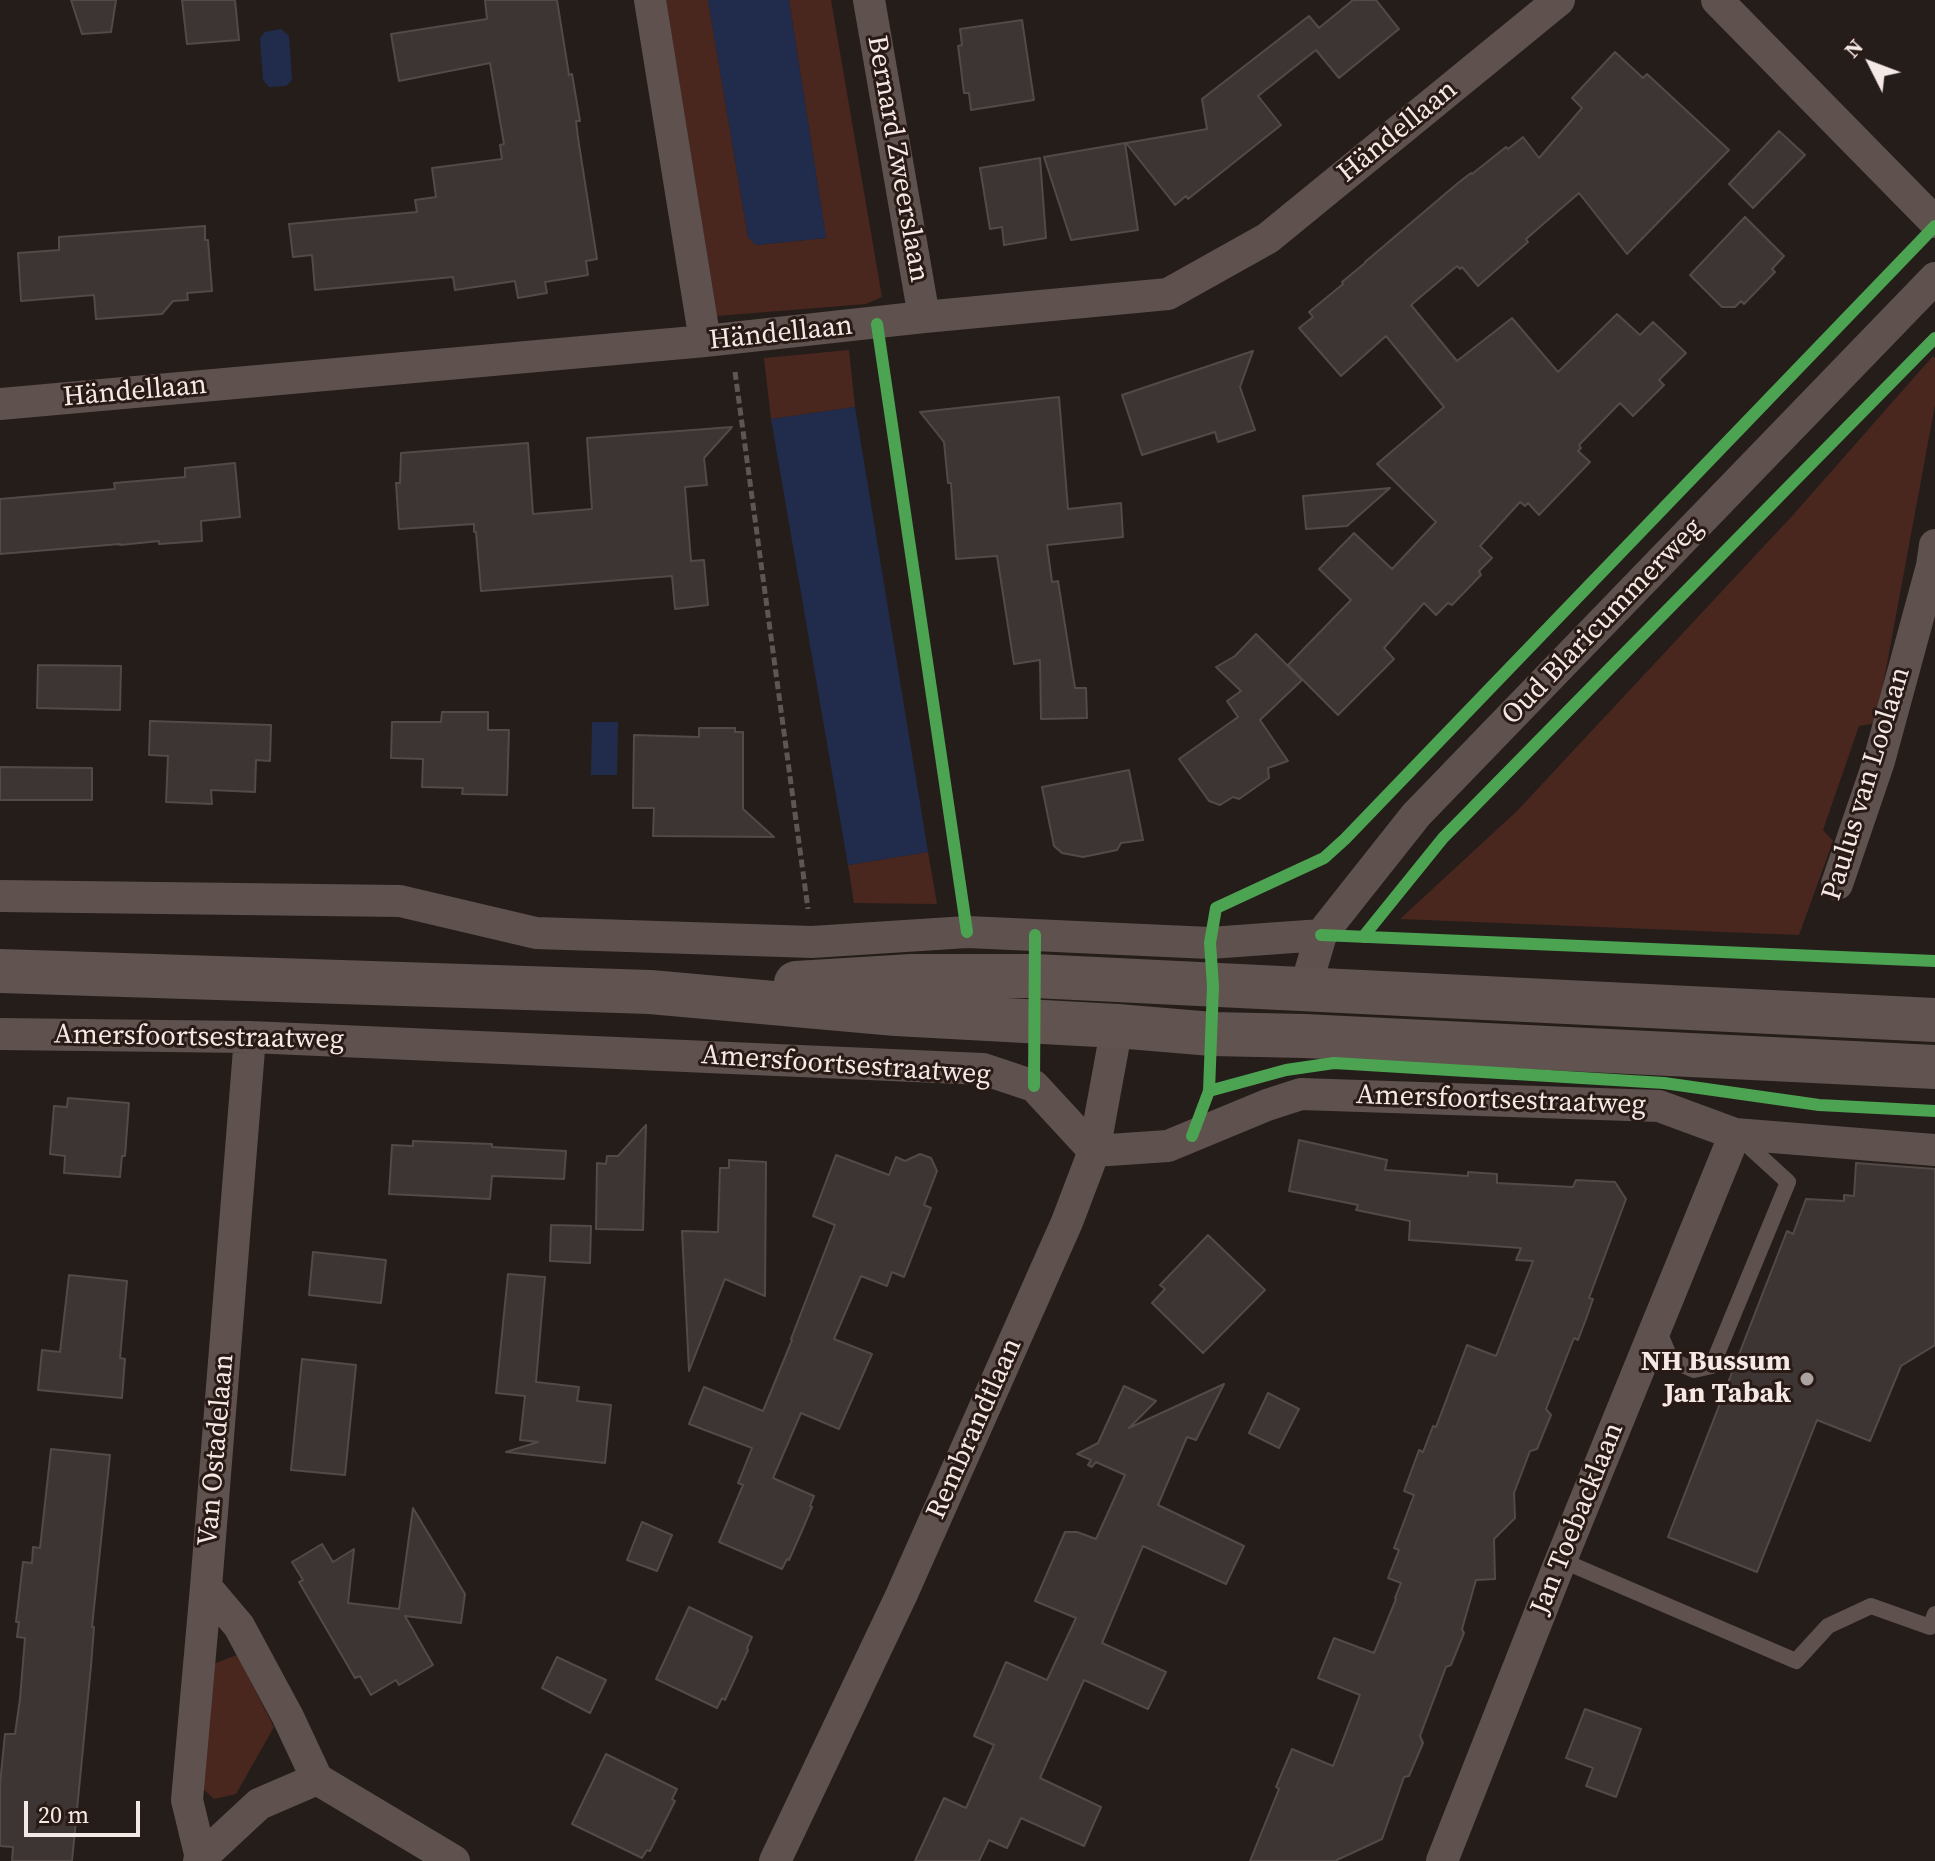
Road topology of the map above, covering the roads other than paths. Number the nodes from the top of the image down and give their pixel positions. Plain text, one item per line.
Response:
1 (650, 0) edge
2 (869, 0) edge
3 (1559, 0) edge
4 (1717, 0) edge
5 (1935, 222) edge
6 (1935, 278) edge
7 (924, 317) junction
8 (718, 340) junction
9 (0, 404) edge
10 (1934, 559) edge
11 (1837, 884) dead end
12 (0, 896) edge
13 (1321, 935) junction
14 (0, 971) edge
15 (1123, 980) junction
16 (1305, 989) junction
17 (650, 992) junction
18 (1935, 1020) edge
19 (1117, 1026) junction
20 (0, 1034) edge
21 (250, 1037) junction
22 (1935, 1067) edge
23 (1735, 1134) junction
24 (1935, 1150) edge
25 (1094, 1151) junction
26 (1657, 1328) junction
27 (1561, 1560) junction
28 (206, 1587) junction
29 (1935, 1614) edge
30 (317, 1779) junction
31 (200, 1860) edge
32 (454, 1861) edge
33 (775, 1861) edge
34 (1442, 1861) edge

1 - 8 street
2 - 7 street, Bernard Zweerslaan
3 - 7 street, Händellaan
4 - 5 street
6 - 13 street, Oud Blaricummerweg
7 - 8 street, Händellaan
8 - 9 street, Händellaan
10 - 11 street, Paulus van Loolaan
12 - 13 street
13 - 16 street, Oud Blaricummerweg
14 - 17 main road, Amersfoortsestraatweg
15 - 16 main road, Amersfoortsestraatweg
15 - 17 main road, Amersfoortsestraatweg
15 - 19 main road, Rembrandtlaan
16 - 18 main road, Amersfoortsestraatweg
17 - 19 main road, Amersfoortsestraatweg
19 - 22 main road, Amersfoortsestraatweg
19 - 25 street, Rembrandtlaan
20 - 21 street, Amersfoortsestraatweg
21 - 25 street, Amersfoortsestraatweg
21 - 28 street, Van Ostadelaan
23 - 24 street, Amersfoortsestraatweg
23 - 25 street, Amersfoortsestraatweg
23 - 26 street, Jan Toebacklaan
23 - 26 lane
25 - 33 street, Rembrandtlaan
26 - 27 street, Jan Toebacklaan
27 - 29 lane
27 - 34 street, Jan Toebacklaan
28 - 30 street
28 - 31 street, Van Ostadelaan
30 - 31 street
30 - 32 street

